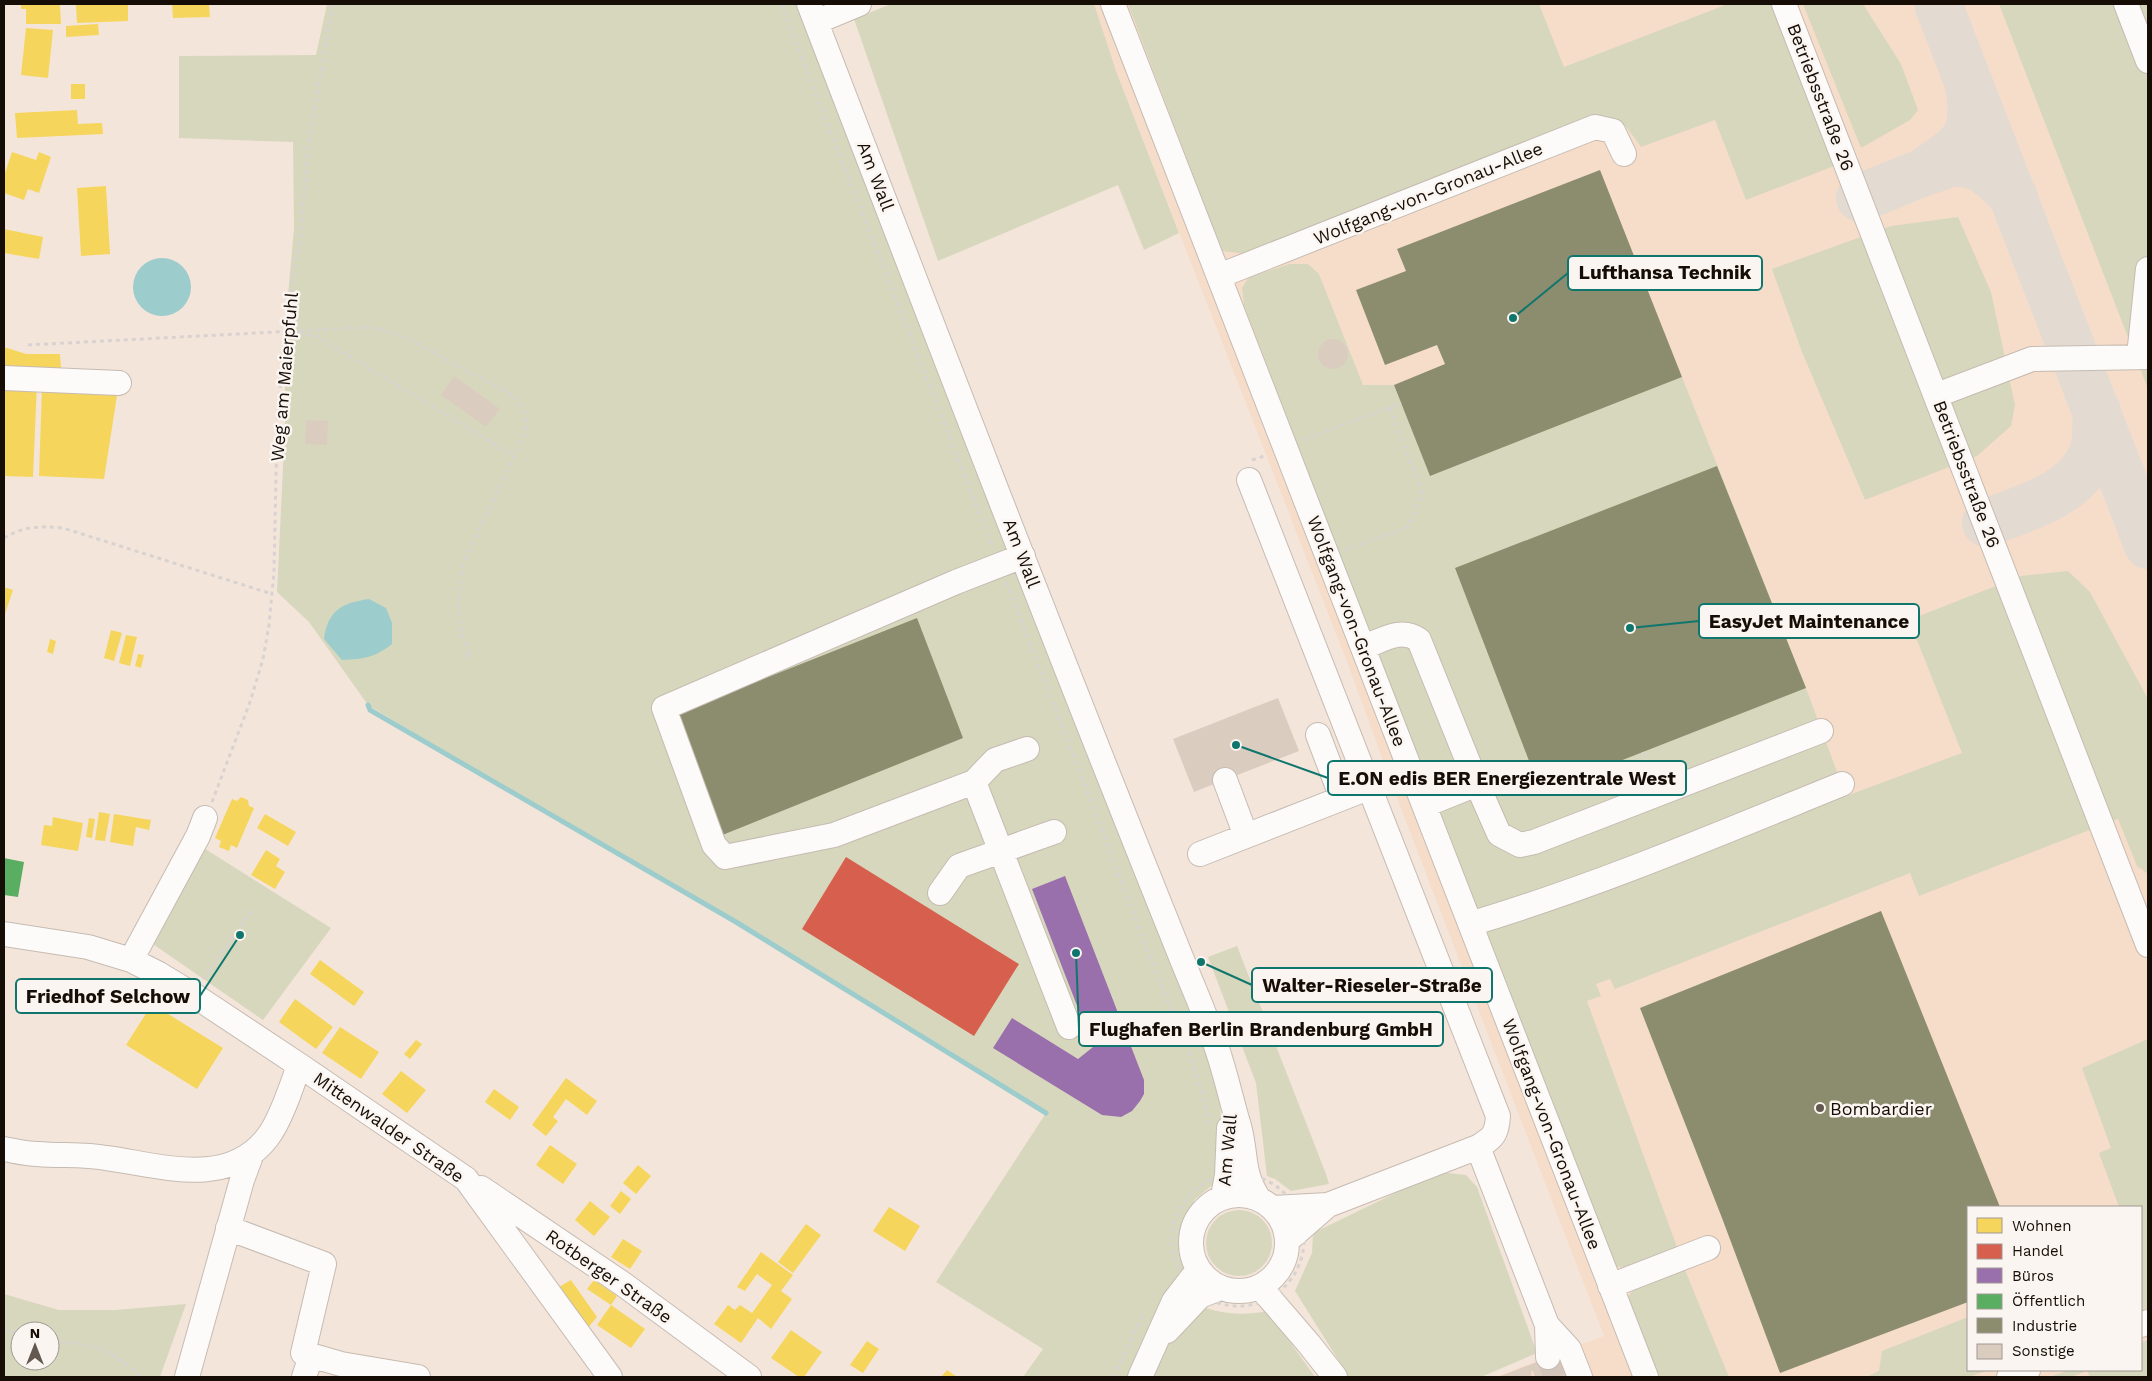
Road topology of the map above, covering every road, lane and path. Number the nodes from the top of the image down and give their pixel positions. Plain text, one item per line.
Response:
1 (333, 4) edge
2 (781, 4) edge
3 (859, 4) edge
4 (1113, 4) edge
5 (1784, 4) edge
6 (2126, 4) edge
7 (813, 13) edge
8 (2148, 61) edge
9 (1624, 154) dead end
10 (2148, 269) edge
11 (1219, 276) junction
12 (285, 330) junction
13 (28, 345) dead end
14 (2144, 357) edge
15 (4, 378) edge
16 (119, 383) dead end
17 (1937, 396) junction
18 (1401, 403) dead end
19 (1389, 407) junction
20 (1275, 451) junction
21 (514, 456) junction
22 (1249, 480) dead end
23 (4, 538) edge
24 (1023, 556) junction
25 (1328, 557) junction
26 (1000, 566) junction
27 (272, 594) junction
28 (1364, 647) junction
29 (462, 655) dead end
30 (1822, 731) dead end
31 (1318, 735) dead end
32 (1026, 749) dead end
33 (1643, 752) dead end
34 (1411, 771) junction
35 (1225, 780) dead end
36 (974, 782) junction
37 (1477, 784) junction
38 (1842, 784) dead end
39 (1357, 793) junction
40 (1659, 793) junction
41 (1425, 805) junction
42 (205, 818) joint
43 (1054, 832) dead end
44 (1246, 836) junction
45 (1001, 851) junction
46 (1200, 854) dead end
47 (940, 893) dead end
48 (253, 908) dead end
49 (1470, 924) junction
50 (4, 934) edge
51 (2148, 945) edge
52 (131, 960) junction
53 (192, 994) junction
54 (1069, 1027) dead end
55 (300, 1065) junction
56 (1210, 1130) dead end
57 (1478, 1147) junction
58 (4, 1149) edge
59 (252, 1153) junction
60 (466, 1178) junction
61 (1223, 1179) junction
62 (1284, 1216) junction
63 (228, 1228) junction
64 (1708, 1248) dead end
65 (1201, 1284) junction
66 (1610, 1286) junction
67 (1273, 1287) junction
68 (1547, 1325) junction
69 (60, 1342) edge
70 (1548, 1357) tunnel mouth
71 (308, 1366) edge
72 (2025, 1371) edge
73 (141, 1377) edge
74 (188, 1377) edge
75 (418, 1377) edge
76 (610, 1377) edge
77 (749, 1377) edge
78 (1140, 1377) edge
79 (1335, 1377) edge
80 (1580, 1377) edge
81 (1646, 1377) edge
82 (2009, 1377) edge

1 - 12 path, Weg am Maierpfuhl
2 - 26 path
3 - 7 street
4 - 11 street, Wolfgang-von-Gronau-Allee
5 - 17 street, Betriebsstraße 26
6 - 8 street
7 - 24 street, Am Wall
9 - 11 street, Wolfgang-von-Gronau-Allee
10 - 14 street
11 - 20 street, Wolfgang-von-Gronau-Allee
12 - 13 path
12 - 21 path
12 - 21 path
12 - 27 path, Weg am Maierpfuhl
14 - 17 street
15 - 16 street
17 - 51 street, Betriebsstraße 26
18 - 19 path
19 - 20 path
19 - 25 path
20 - 25 street, Wolfgang-von-Gronau-Allee
21 - 29 path
22 - 39 street
23 - 27 path
24 - 26 street
24 - 61 street, Am Wall
25 - 28 street, Wolfgang-von-Gronau-Allee
26 - 36 street
26 - 56 path
27 - 42 path, Weg am Maierpfuhl
28 - 34 street, Wolfgang-von-Gronau-Allee
28 - 37 street
30 - 40 street
31 - 39 street
32 - 36 street
33 - 40 path
34 - 39 street
34 - 41 street, Wolfgang-von-Gronau-Allee
35 - 44 street
36 - 45 street
37 - 40 street
37 - 41 street
38 - 49 street
39 - 44 street
39 - 57 street
41 - 49 street, Wolfgang-von-Gronau-Allee
42 - 52 street
43 - 45 street
44 - 46 street
45 - 47 street
45 - 54 street
48 - 53 path
49 - 66 street, Wolfgang-von-Gronau-Allee
50 - 52 street, Mittenwalder Straße
52 - 53 street, Mittenwalder Straße
53 - 55 street, Mittenwalder Straße
55 - 59 street
55 - 60 street, Mittenwalder Straße
57 - 62 street
57 - 68 street
58 - 59 street
59 - 63 street
60 - 76 street, Mittenwalder Straße
60 - 77 street, Rotberger Straße
61 - 62 street, Am Wall
61 - 62 path
61 - 65 street
61 - 65 path
62 - 67 street
62 - 67 path
63 - 71 street
63 - 74 street
64 - 66 street
65 - 67 street
65 - 67 path
65 - 78 street
66 - 81 street, Wolfgang-von-Gronau-Allee
67 - 79 street
68 - 70 street
68 - 80 street
69 - 73 path
71 - 75 street
72 - 82 street

